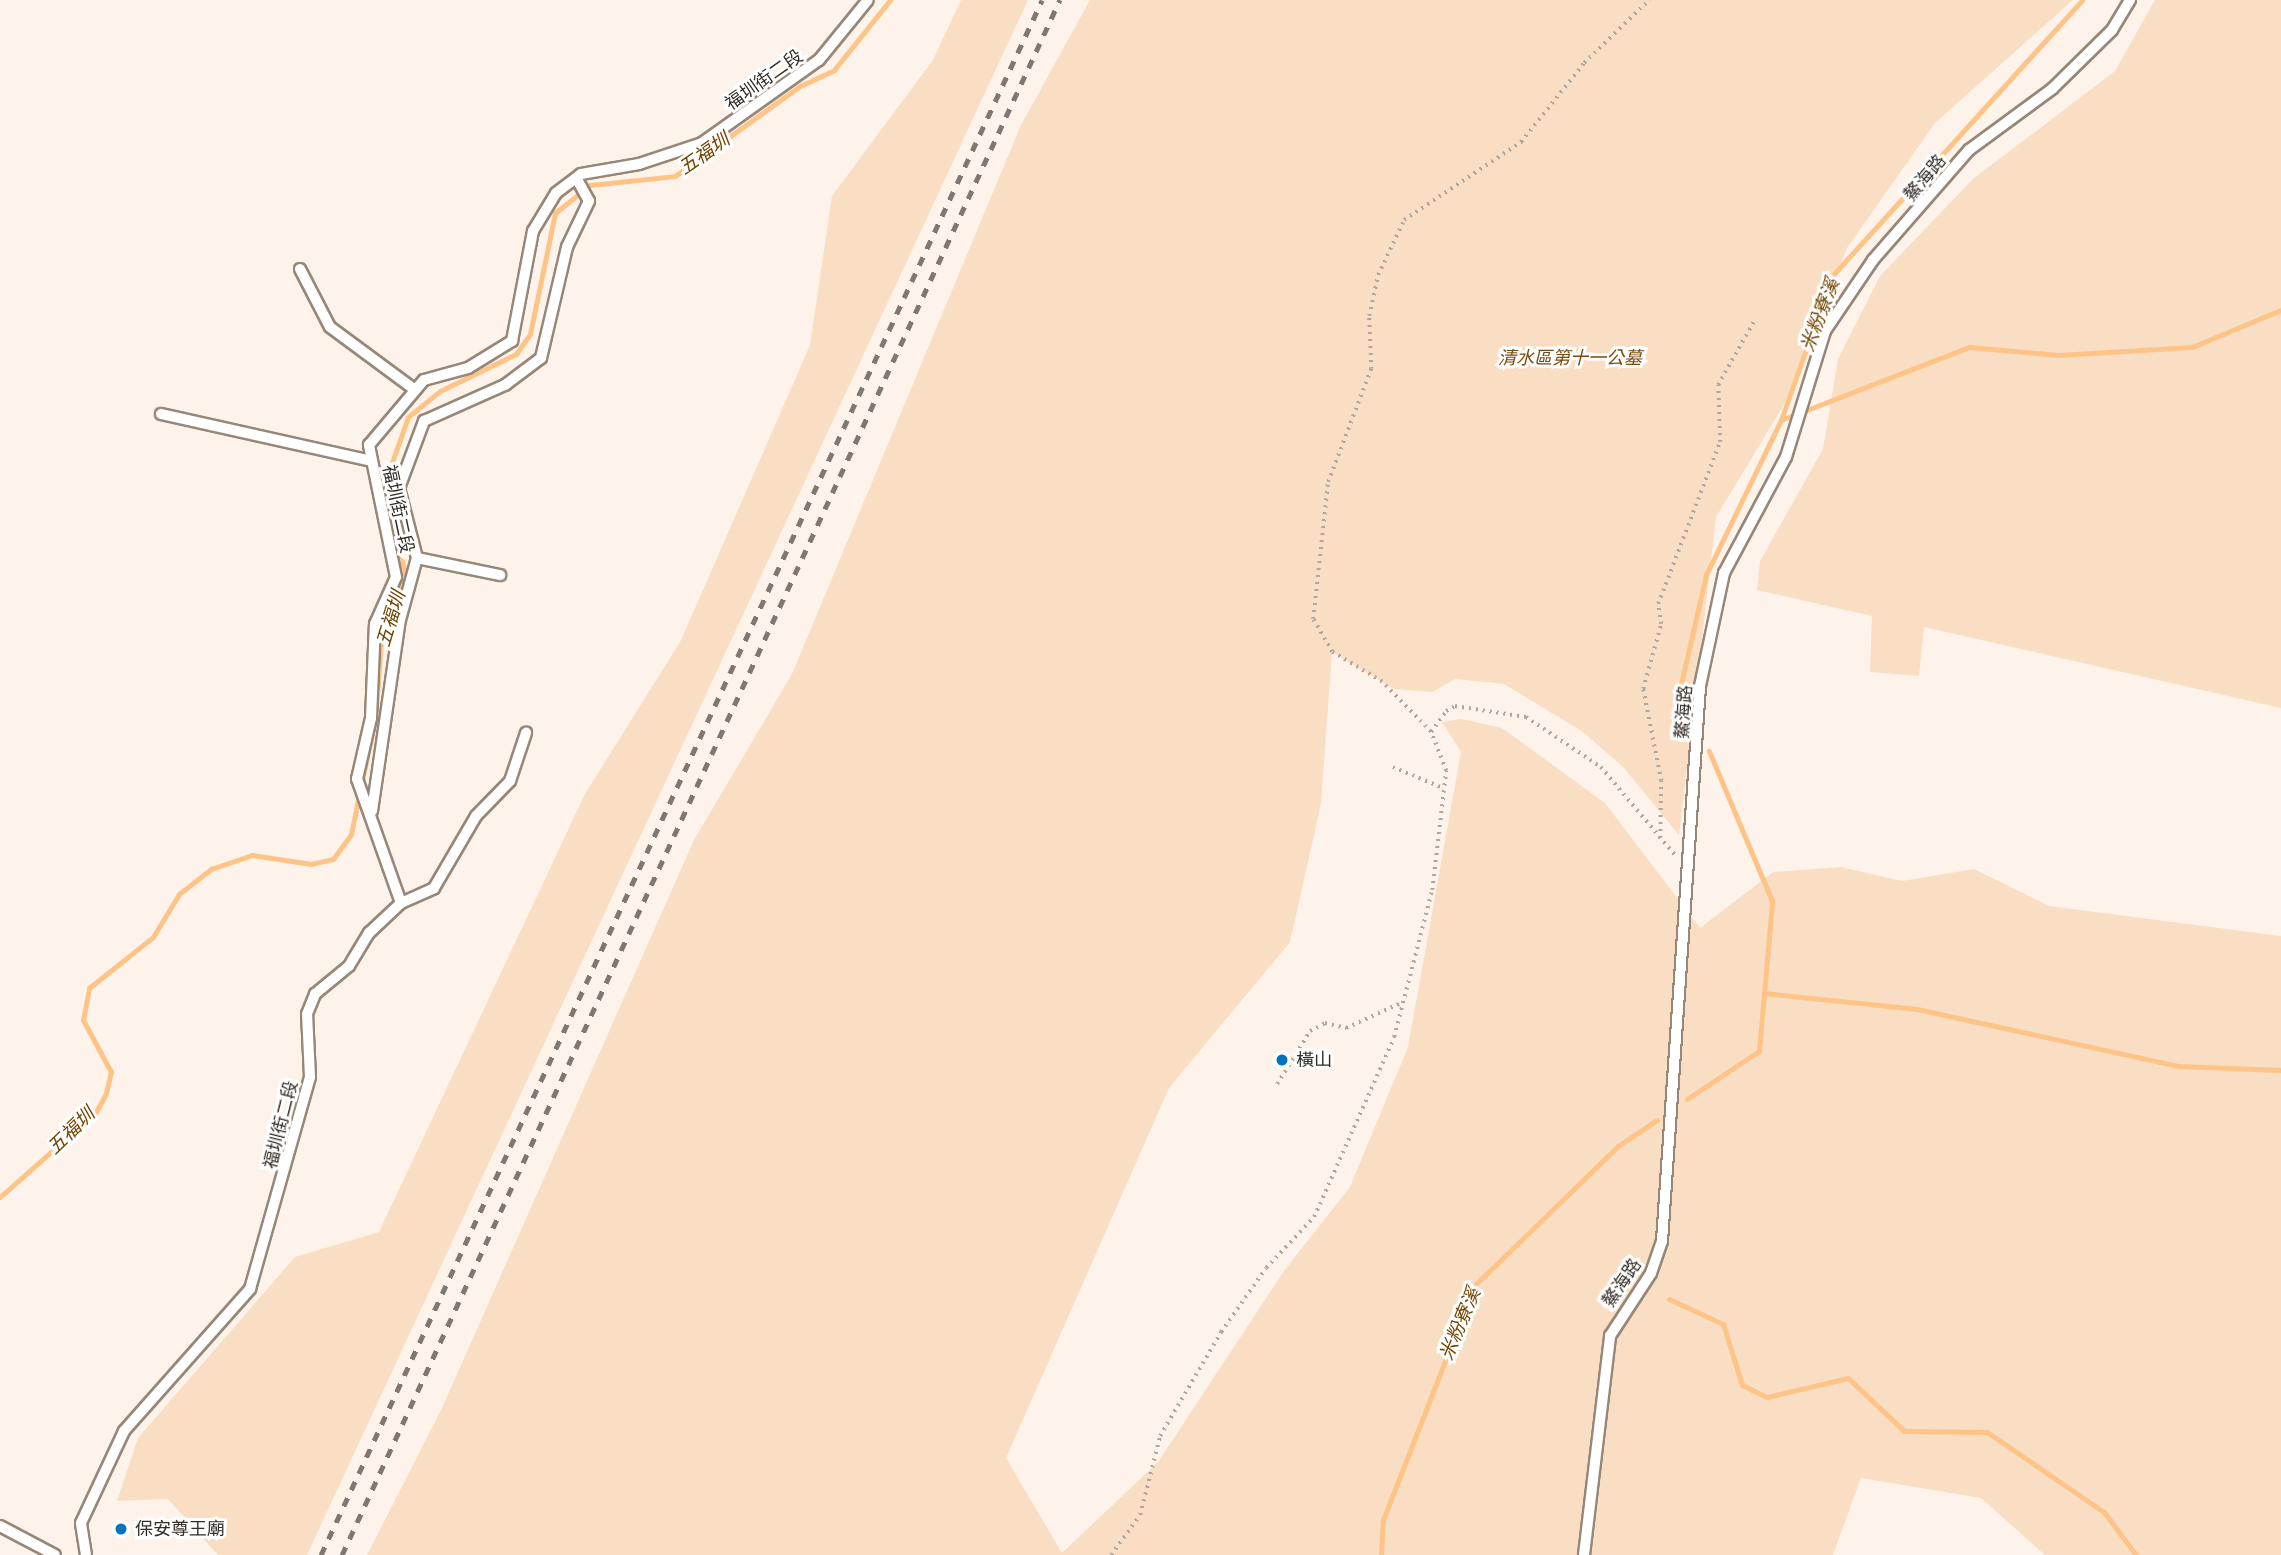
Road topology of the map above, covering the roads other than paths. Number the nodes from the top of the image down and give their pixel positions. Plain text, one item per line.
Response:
1 (868, 0) edge
2 (2130, 0) edge
3 (576, 178) junction
4 (300, 269) dead end
5 (415, 390) junction
6 (161, 414) dead end
7 (372, 461) junction
8 (417, 558) junction
9 (500, 576) dead end
10 (526, 733) dead end
11 (372, 811) junction
12 (401, 902) junction
13 (0, 1526) edge
14 (55, 1555) edge
15 (86, 1555) edge
16 (1584, 1555) edge

1 - 3 lane, 福圳街二段
2 - 16 lane, 鰲海路
3 - 5 lane, 福圳街二段
3 - 8 lane
4 - 5 lane
5 - 7 lane, 福圳街二段
6 - 7 lane
7 - 11 lane, 福圳街二段
8 - 9 lane
8 - 11 lane
10 - 12 lane
11 - 12 lane, 福圳街二段
12 - 15 lane, 福圳街二段
13 - 14 lane

